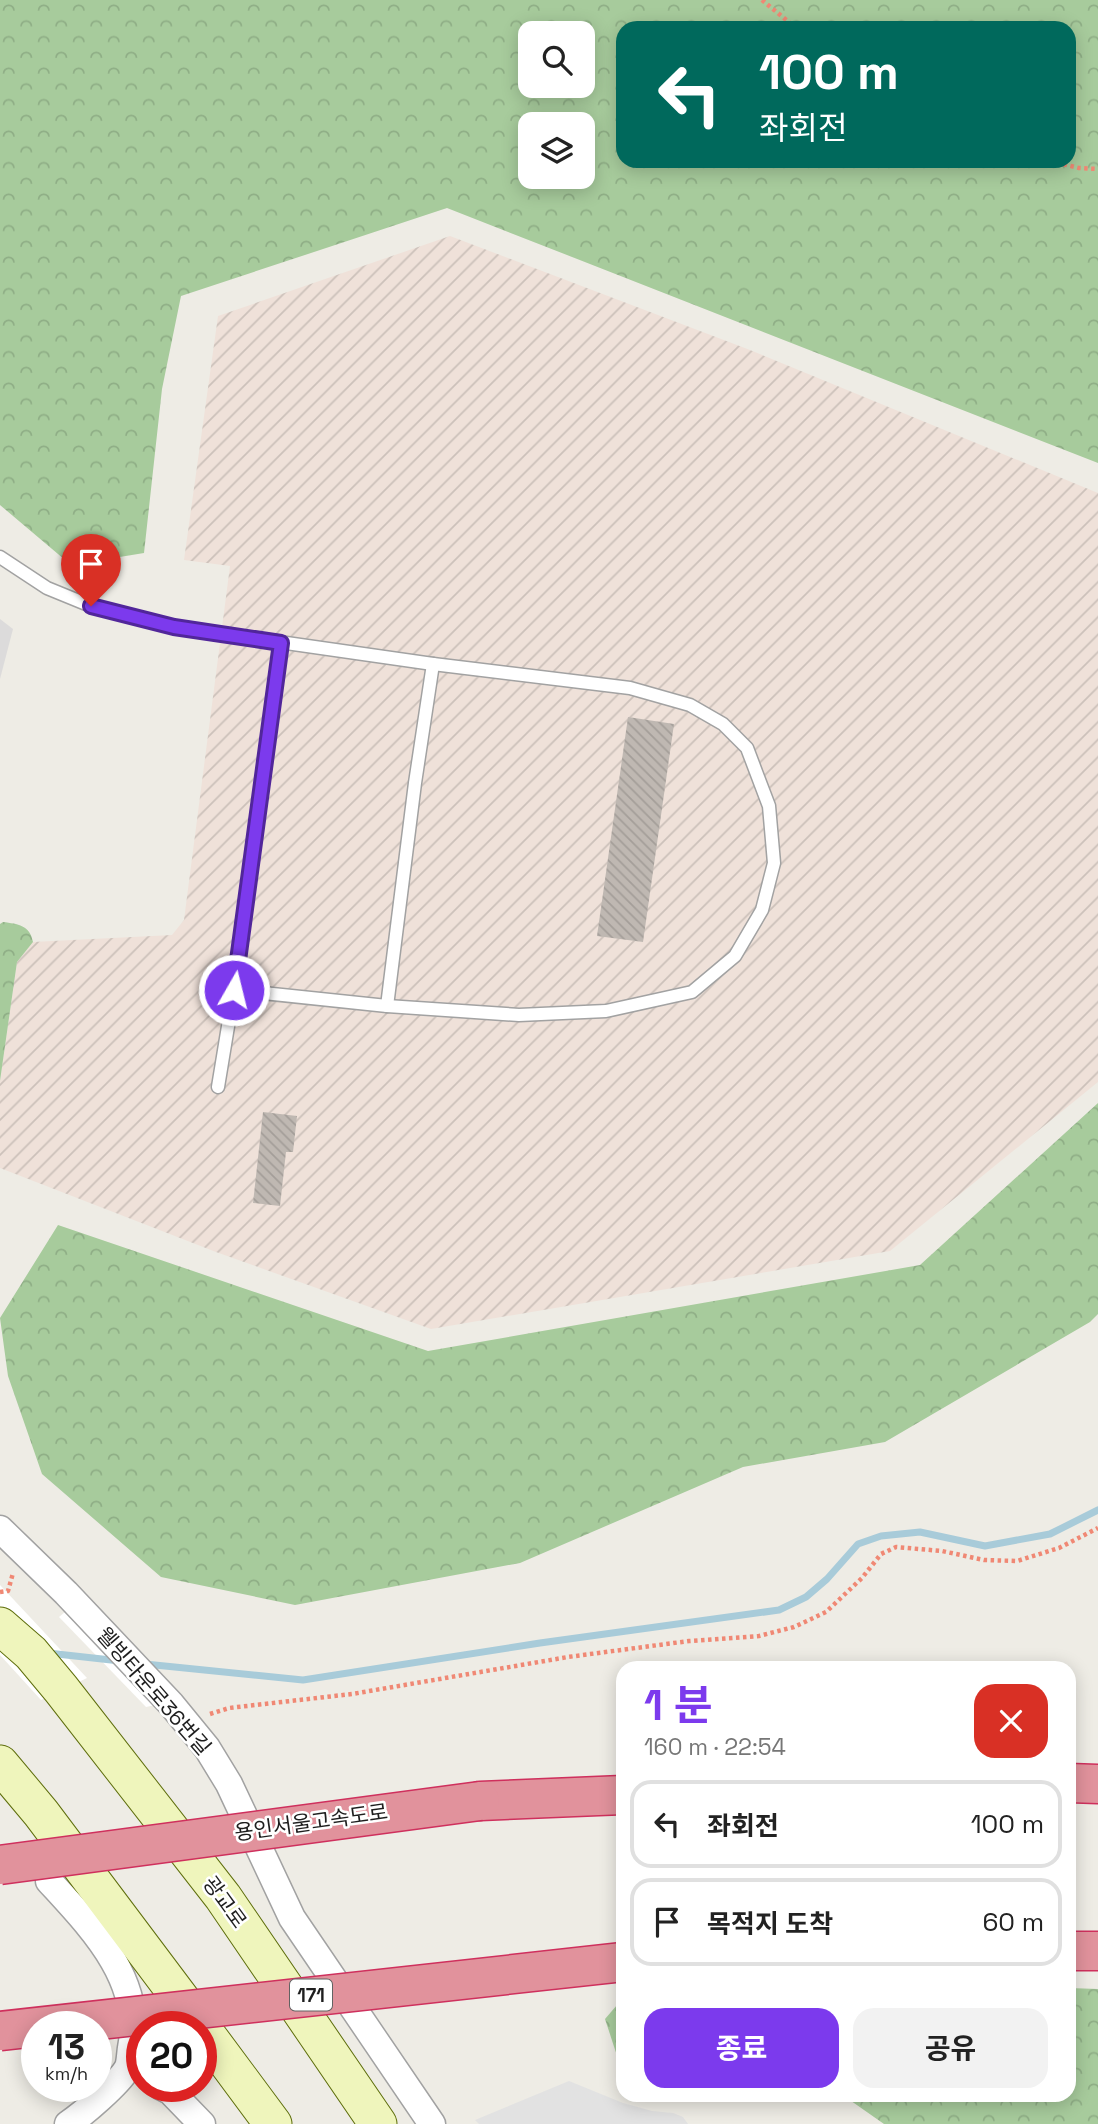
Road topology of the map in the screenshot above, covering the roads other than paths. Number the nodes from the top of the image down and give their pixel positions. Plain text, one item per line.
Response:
1 (0, 557) edge
2 (281, 643) junction
3 (433, 664) junction
4 (234, 990) junction
5 (387, 1006) junction
6 (218, 1087) dead end
7 (0, 1529) edge
8 (0, 1626) edge
9 (0, 1765) edge
10 (1076, 1783) edge
11 (1098, 1784) edge
12 (616, 1795) edge
13 (0, 1864) edge
14 (49, 1881) dead end
15 (1076, 1951) edge
16 (1098, 1951) edge
17 (616, 1963) edge
18 (132, 2011) edge
19 (189, 2011) edge
20 (0, 2031) edge
21 (217, 2049) edge
22 (126, 2078) edge
23 (181, 2102) edge
24 (68, 2124) edge
25 (202, 2124) edge
26 (272, 2124) edge
27 (378, 2124) edge
28 (432, 2124) edge

1 - 2 lane
2 - 3 lane
2 - 4 lane
3 - 5 lane
3 - 5 lane
4 - 5 lane
4 - 6 lane
7 - 28 street, 웰빙타운로36번길
8 - 27 main road, 광교로
9 - 19 main road
10 - 11 highway
12 - 13 highway, 용인서울고속도로, bridge
14 - 18 street
15 - 16 highway
17 - 20 highway, 171, bridge
21 - 26 main road
22 - 24 street
23 - 25 street

